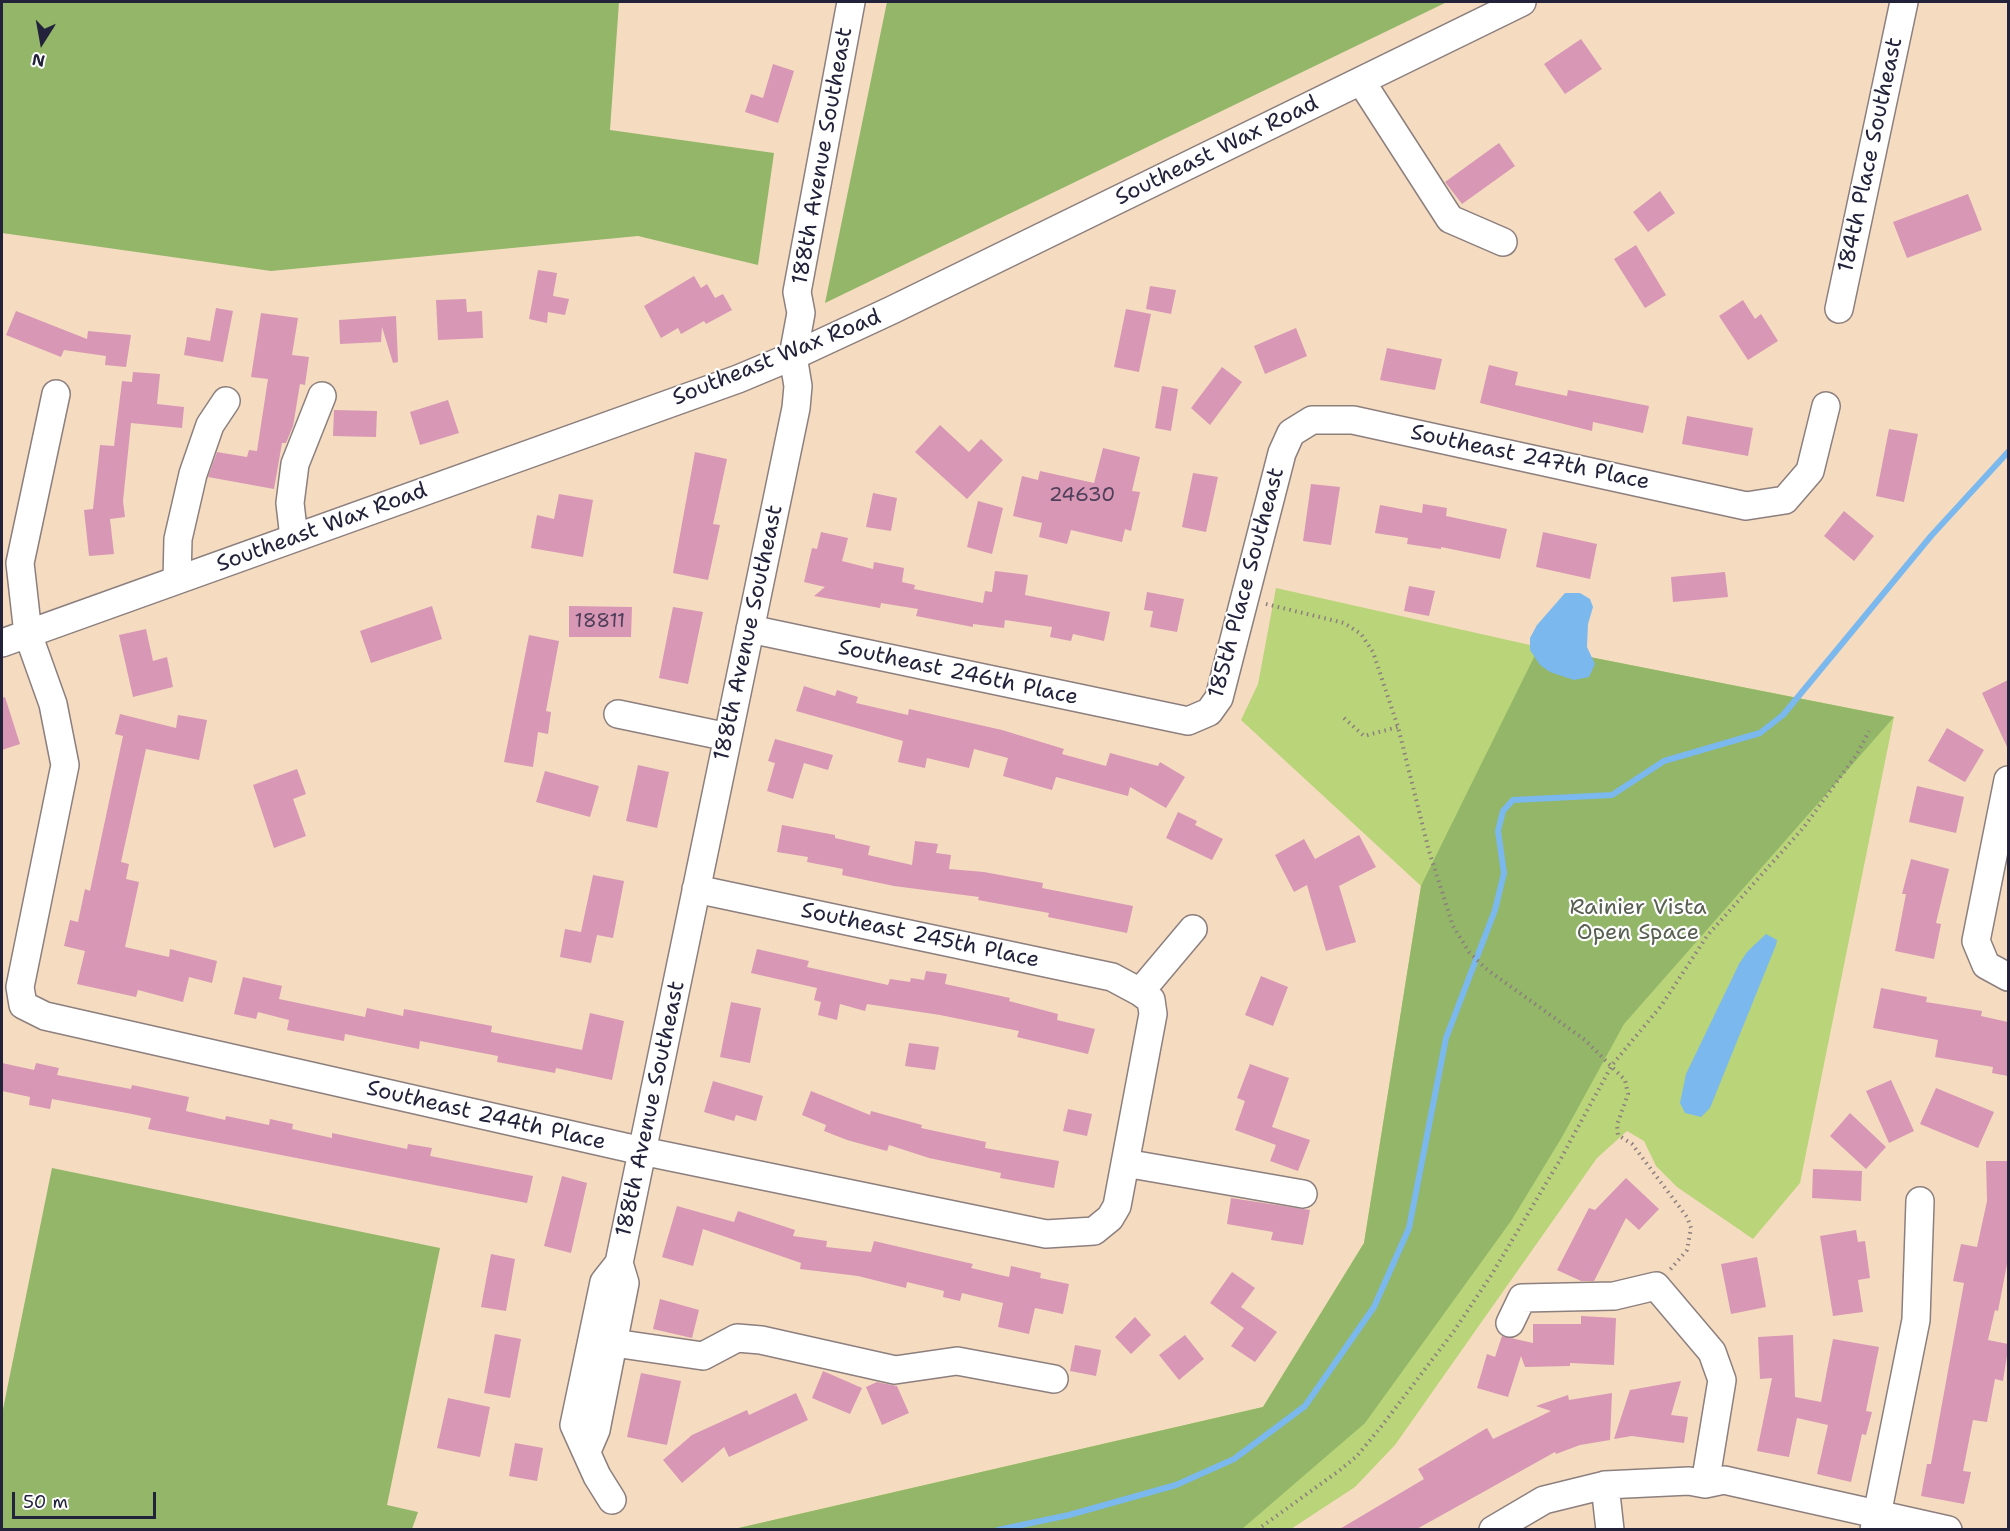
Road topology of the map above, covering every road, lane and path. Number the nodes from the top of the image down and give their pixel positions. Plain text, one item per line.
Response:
1 (851, 2) edge
2 (1522, 2) edge
3 (1904, 2) edge
4 (1361, 81) junction
5 (1503, 242) dead end
6 (1839, 309) dead end
7 (793, 356) junction
8 (56, 394) dead end
9 (321, 396) dead end
10 (226, 401) dead end
11 (1826, 406) dead end
12 (1312, 420) joint
13 (294, 538) junction
14 (177, 580) junction
15 (1245, 598) junction
16 (750, 629) junction
17 (28, 634) junction
18 (2, 643) edge
19 (618, 714) dead end
20 (1165, 717) joint
21 (1344, 718) dead end
22 (1398, 727) junction
23 (1869, 731) dead end
24 (728, 738) junction
25 (2008, 780) edge
26 (696, 889) junction
27 (1193, 929) dead end
28 (2008, 977) edge
29 (1140, 992) junction
30 (1612, 1065) junction
31 (642, 1151) junction
32 (1125, 1163) junction
33 (1303, 1194) dead end
34 (1920, 1201) dead end
35 (619, 1263) junction
36 (1656, 1286) junction
37 (1510, 1323) dead end
38 (614, 1343) junction
39 (1054, 1379) dead end
40 (587, 1451) junction
41 (1705, 1484) junction
42 (1605, 1485) junction
43 (612, 1500) dead end
44 (1875, 1526) edge
45 (1257, 1530) edge
46 (1493, 1530) edge
47 (1611, 1530) edge
48 (1948, 1530) edge

1 - 7 street, 188th Avenue Southeast
2 - 4 street, Southeast Wax Road
3 - 6 street, 184th Place Southeast
4 - 5 street
4 - 7 street, Southeast Wax Road
7 - 13 street, Southeast Wax Road
7 - 16 street, 188th Avenue Southeast
8 - 17 street
9 - 13 street
10 - 14 street
11 - 12 street, Southeast 247th Place
12 - 15 street, 185th Place Southeast
13 - 14 street, Southeast Wax Road
14 - 17 street, Southeast Wax Road
15 - 20 street, 185th Place Southeast
15 - 22 path
16 - 20 street, Southeast 246th Place
16 - 24 street, 188th Avenue Southeast
17 - 18 street, Southeast Wax Road
17 - 31 street, Southeast 244th Place
19 - 24 street
21 - 22 path
22 - 30 path
23 - 30 path
24 - 26 street, 188th Avenue Southeast
25 - 28 street
26 - 29 street, Southeast 245th Place
26 - 31 street, 188th Avenue Southeast
27 - 29 street
29 - 32 street
30 - 36 path
30 - 45 path
31 - 32 street, Southeast 244th Place
31 - 35 street, 188th Avenue Southeast
32 - 33 street
34 - 44 street
35 - 38 street, 188th Avenue Southeast
35 - 40 street, 188th Avenue Southeast
36 - 37 street
36 - 41 street
38 - 39 street
38 - 40 street, 188th Avenue Southeast
40 - 43 street, 188th Avenue Southeast
41 - 42 street
41 - 44 street
42 - 46 street
42 - 47 street
44 - 48 street

